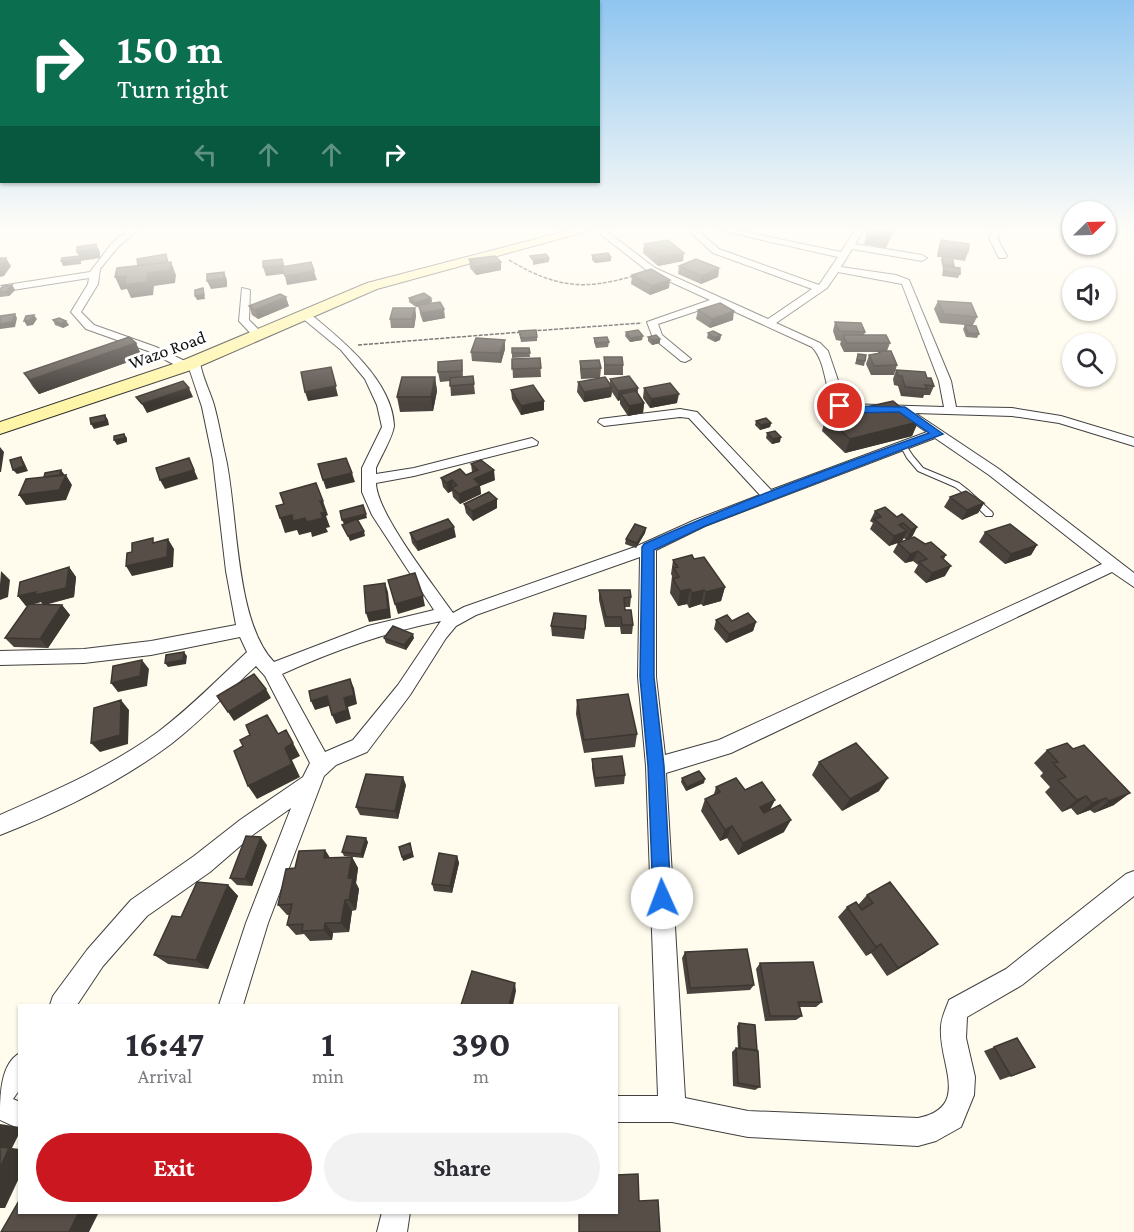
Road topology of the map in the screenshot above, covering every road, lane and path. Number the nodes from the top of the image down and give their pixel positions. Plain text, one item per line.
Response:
1 (91, 287) edge
2 (368, 287) edge
3 (689, 287) edge
4 (816, 287) edge
5 (908, 287) edge
6 (820, 289) joint
7 (245, 290) dead end
8 (717, 301) junction
9 (305, 315) junction
10 (652, 322) junction
11 (770, 322) junction
12 (259, 336) junction
13 (345, 348) junction
14 (685, 359) dead end
15 (189, 364) junction
16 (902, 409) junction
17 (951, 411) junction
18 (604, 422) dead end
19 (0, 428) edge
20 (937, 434) junction
21 (532, 442) dead end
22 (1134, 442) edge
23 (903, 445) junction
24 (368, 480) junction
25 (770, 496) junction
26 (989, 514) dead end
27 (648, 547) junction
28 (1113, 565) junction
29 (1134, 581) edge
30 (447, 618) junction
31 (246, 629) junction
32 (256, 655) junction
33 (0, 658) edge
34 (271, 671) junction
35 (656, 766) junction
36 (316, 774) junction
37 (0, 825) edge
38 (1134, 882) edge
39 (63, 1004) edge
40 (231, 1004) edge
41 (18, 1069) edge
42 (0, 1095) edge
43 (0, 1106) edge
44 (618, 1109) edge
45 (672, 1109) junction
46 (18, 1115) edge

1 - 15 street
2 - 9 main road, Wazo Road
3 - 8 street
4 - 6 street
5 - 17 street
6 - 11 street
7 - 12 street
8 - 10 street
8 - 11 street
9 - 12 main road, Wazo Road
9 - 13 street
10 - 13 path
10 - 14 street
11 - 16 street
12 - 15 main road, Wazo Road
13 - 24 street
15 - 19 main road, Wazo Road
15 - 31 street
16 - 17 street
16 - 20 street
17 - 22 street
18 - 25 street
20 - 23 street
20 - 28 street
21 - 24 street
23 - 25 street
23 - 26 lane
24 - 30 street
25 - 27 street
27 - 30 street
27 - 35 street
28 - 29 street
28 - 35 street
30 - 34 street
30 - 36 street
31 - 32 street
31 - 33 street
32 - 34 street
32 - 37 street
34 - 36 street
35 - 45 street
36 - 39 street
36 - 40 street
38 - 45 street
41 - 42 street
43 - 46 street
44 - 45 street

